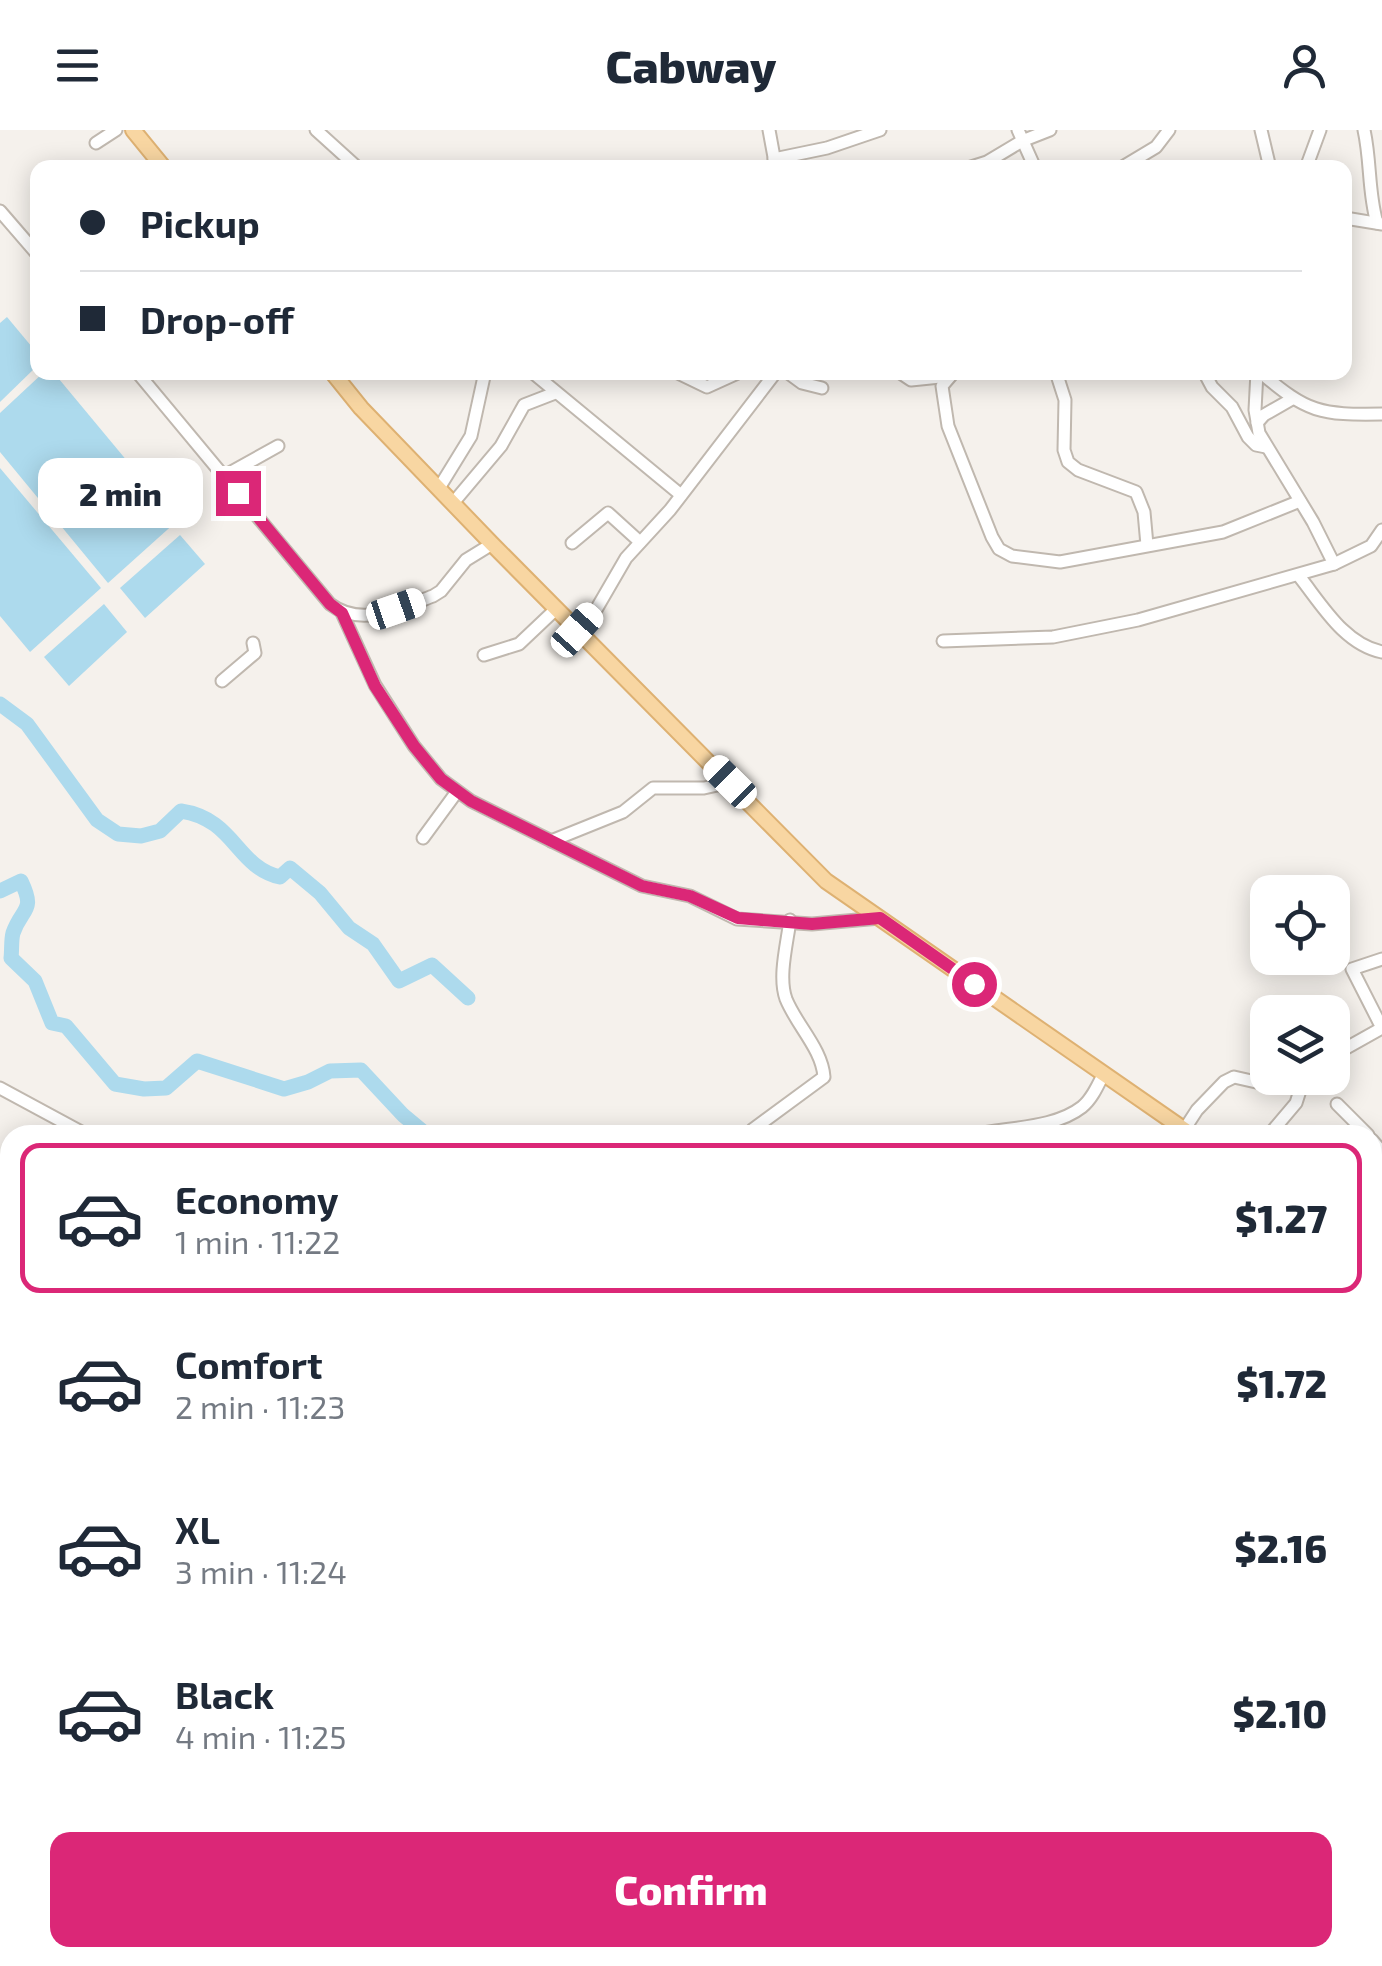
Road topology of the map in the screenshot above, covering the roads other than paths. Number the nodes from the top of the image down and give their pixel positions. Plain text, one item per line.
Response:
1 (116, 130) edge
2 (133, 130) edge
3 (316, 130) edge
4 (769, 130) edge
5 (880, 130) edge
6 (1050, 130) edge
7 (1169, 130) edge
8 (1261, 130) edge
9 (1320, 130) edge
10 (1364, 130) edge
11 (855, 134) edge
12 (1020, 135) edge
13 (96, 142) dead end
14 (157, 160) edge
15 (349, 160) edge
16 (774, 160) edge
17 (783, 160) edge
18 (989, 160) edge
19 (1031, 160) edge
20 (1134, 160) edge
21 (1268, 160) edge
22 (1309, 160) edge
23 (1, 213) edge
24 (1352, 219) edge
25 (1380, 224) edge
26 (30, 246) edge
27 (144, 380) edge
28 (338, 380) edge
29 (482, 380) edge
30 (541, 380) edge
31 (693, 380) edge
32 (723, 380) edge
33 (770, 380) edge
34 (799, 380) edge
35 (947, 380) edge
36 (1059, 380) edge
37 (1208, 380) edge
38 (1259, 380) edge
39 (1269, 380) edge
40 (822, 388) dead end
41 (555, 393) junction
42 (1292, 399) junction
43 (1382, 414) edge
44 (1257, 423) junction
45 (278, 446) dead end
46 (1266, 447) junction
47 (224, 476) junction
48 (438, 488) junction
49 (681, 495) junction
50 (1300, 501) junction
51 (453, 503) junction
52 (1382, 530) edge
53 (640, 542) junction
54 (492, 544) junction
55 (572, 544) dead end
56 (1147, 545) junction
57 (1370, 546) junction
58 (1382, 555) edge
59 (1334, 564) junction
60 (1299, 576) junction
61 (556, 609) junction
62 (342, 613) junction
63 (577, 630) junction
64 (943, 641) dead end
65 (253, 643) dead end
66 (1382, 652) edge
67 (484, 654) dead end
68 (222, 680) dead end
69 (730, 782) junction
70 (456, 792) junction
71 (423, 838) dead end
72 (551, 840) junction
73 (880, 918) junction
74 (790, 920) junction
75 (1380, 964) edge
76 (1350, 1046) edge
77 (1104, 1074) junction
78 (1250, 1081) edge
79 (0, 1088) edge
80 (1298, 1095) edge
81 (1338, 1104) dead end
82 (68, 1125) edge
83 (759, 1125) edge
84 (1029, 1125) edge
85 (1178, 1125) edge
86 (1191, 1125) edge
87 (1277, 1125) edge
88 (1358, 1125) edge

1 - 13 street
2 - 14 main road
3 - 15 street
4 - 16 street
5 - 11 street
6 - 12 street
7 - 20 street
8 - 21 street
9 - 22 street
10 - 25 street
11 - 17 street
12 - 18 street
12 - 19 street
23 - 26 street
24 - 25 street
27 - 47 street
28 - 48 main road
29 - 48 street
30 - 41 street
31 - 32 street
33 - 49 street
34 - 40 street
35 - 56 street
36 - 56 street
37 - 46 street
38 - 44 street
39 - 42 street
41 - 49 street
41 - 51 street
42 - 43 street
42 - 44 street
44 - 46 street
45 - 47 street
46 - 50 street
47 - 62 street
48 - 51 main road
49 - 53 street
50 - 56 street
50 - 59 street
51 - 54 main road
52 - 57 street
53 - 55 street
53 - 63 street
54 - 61 main road
54 - 62 street
57 - 58 street
57 - 59 street
59 - 60 street
60 - 64 street
60 - 66 street
61 - 63 main road
61 - 67 street
62 - 70 street
63 - 69 main road
65 - 68 street
69 - 72 street
69 - 73 main road
70 - 71 street
70 - 72 street
72 - 74 street
73 - 74 street
73 - 77 main road
74 - 83 street
75 - 76 street
77 - 84 street
77 - 85 main road
78 - 86 street
79 - 82 street
80 - 87 street
81 - 88 street

